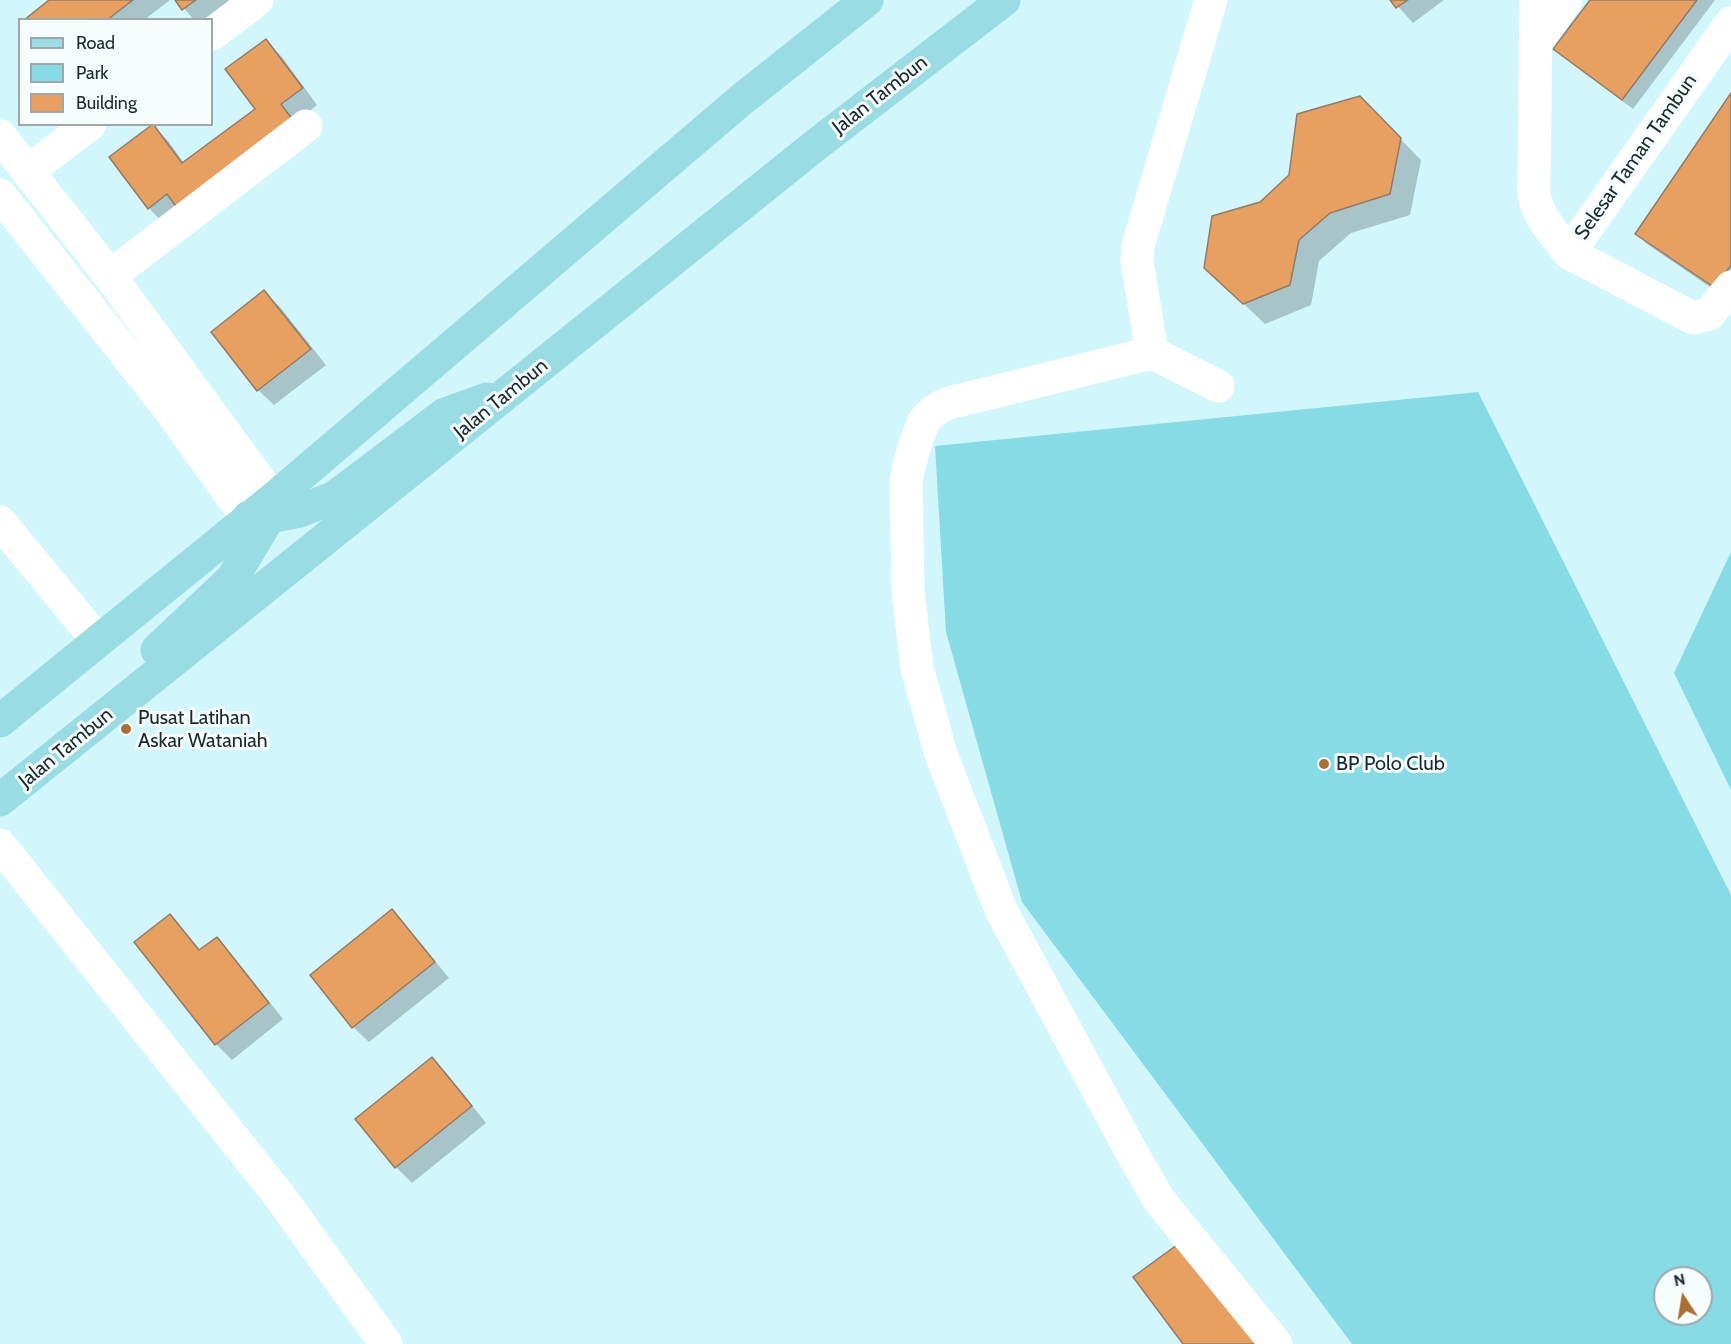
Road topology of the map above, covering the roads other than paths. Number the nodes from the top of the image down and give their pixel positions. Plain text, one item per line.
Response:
1 (257, 0) edge
2 (867, 0) edge
3 (1004, 0) edge
4 (1211, 0) edge
5 (1536, 0) edge
6 (1566, 0) edge
7 (1731, 23) edge
8 (213, 33) edge
9 (1535, 45) junction
10 (87, 126) edge
11 (306, 126) dead end
12 (0, 136) edge
13 (28, 171) junction
14 (0, 195) edge
15 (1569, 253) junction
16 (110, 276) junction
17 (1731, 287) edge
18 (1152, 353) junction
19 (1218, 386) dead end
20 (512, 390) junction
21 (263, 511) junction
22 (0, 522) edge
23 (98, 641) junction
24 (112, 711) junction
25 (0, 721) edge
26 (0, 800) edge
27 (0, 845) edge
28 (386, 1344) edge
29 (1276, 1344) edge

1 - 8 street
2 - 21 main road
3 - 20 main road, Jalan Tambun
4 - 18 street
5 - 9 street, Selesar Taman Tambun
6 - 9 street
7 - 15 street, Selesar Taman Tambun
9 - 15 street, Selesar Taman Tambun
10 - 13 street
11 - 16 street
12 - 13 street
13 - 16 street
14 - 21 street
15 - 17 street
16 - 21 street
18 - 19 street
18 - 29 street
20 - 21 main road
20 - 24 main road, Jalan Tambun
21 - 23 main road
21 - 24 main road
22 - 23 street
23 - 25 main road
24 - 26 main road, Jalan Tambun
27 - 28 street

